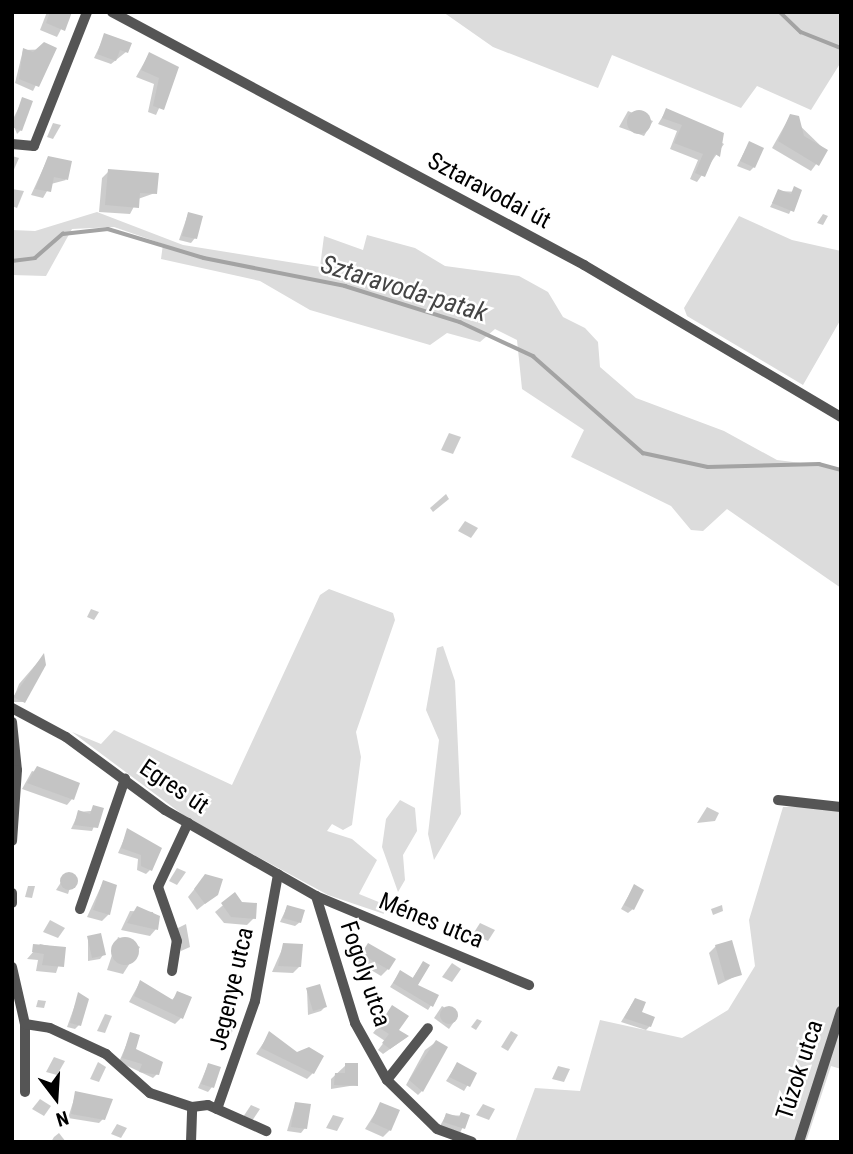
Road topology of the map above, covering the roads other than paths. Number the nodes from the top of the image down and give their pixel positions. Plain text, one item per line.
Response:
1 (87, 12) edge
2 (112, 12) edge
3 (12, 144) edge
4 (841, 417) edge
5 (12, 708) edge
6 (12, 722) edge
7 (125, 779) junction
8 (778, 800) dead end
9 (841, 807) edge
10 (188, 823) junction
11 (12, 841) edge
12 (278, 874) junction
13 (12, 893) edge
14 (316, 896) junction
15 (12, 903) edge
16 (80, 909) dead end
17 (172, 971) dead end
18 (13, 972) edge
19 (529, 985) dead end
20 (841, 1011) edge
21 (25, 1024) junction
22 (428, 1028) dead end
23 (12, 1051) edge
24 (25, 1052) junction
25 (387, 1080) junction
26 (25, 1092) dead end
27 (192, 1107) junction
28 (217, 1110) junction
29 (266, 1131) dead end
30 (469, 1141) edge
31 (191, 1142) edge
32 (799, 1142) edge

1 - 3 street
2 - 4 street, Sztaravodai út
5 - 7 street, Egres út
6 - 11 street
7 - 10 street, Egres út
7 - 16 street
8 - 9 street
10 - 12 street, Egres út
10 - 17 street
12 - 14 street, Egres út
12 - 28 street, Jegenye utca
13 - 15 street
14 - 19 street, Ménes utca
14 - 25 street, Fogoly utca
18 - 21 street
20 - 32 street, Túzok utca
21 - 24 street
21 - 27 street
22 - 25 street
23 - 24 street
24 - 26 street
25 - 30 street, Fogoly utca
27 - 28 street
27 - 31 street
28 - 29 street

